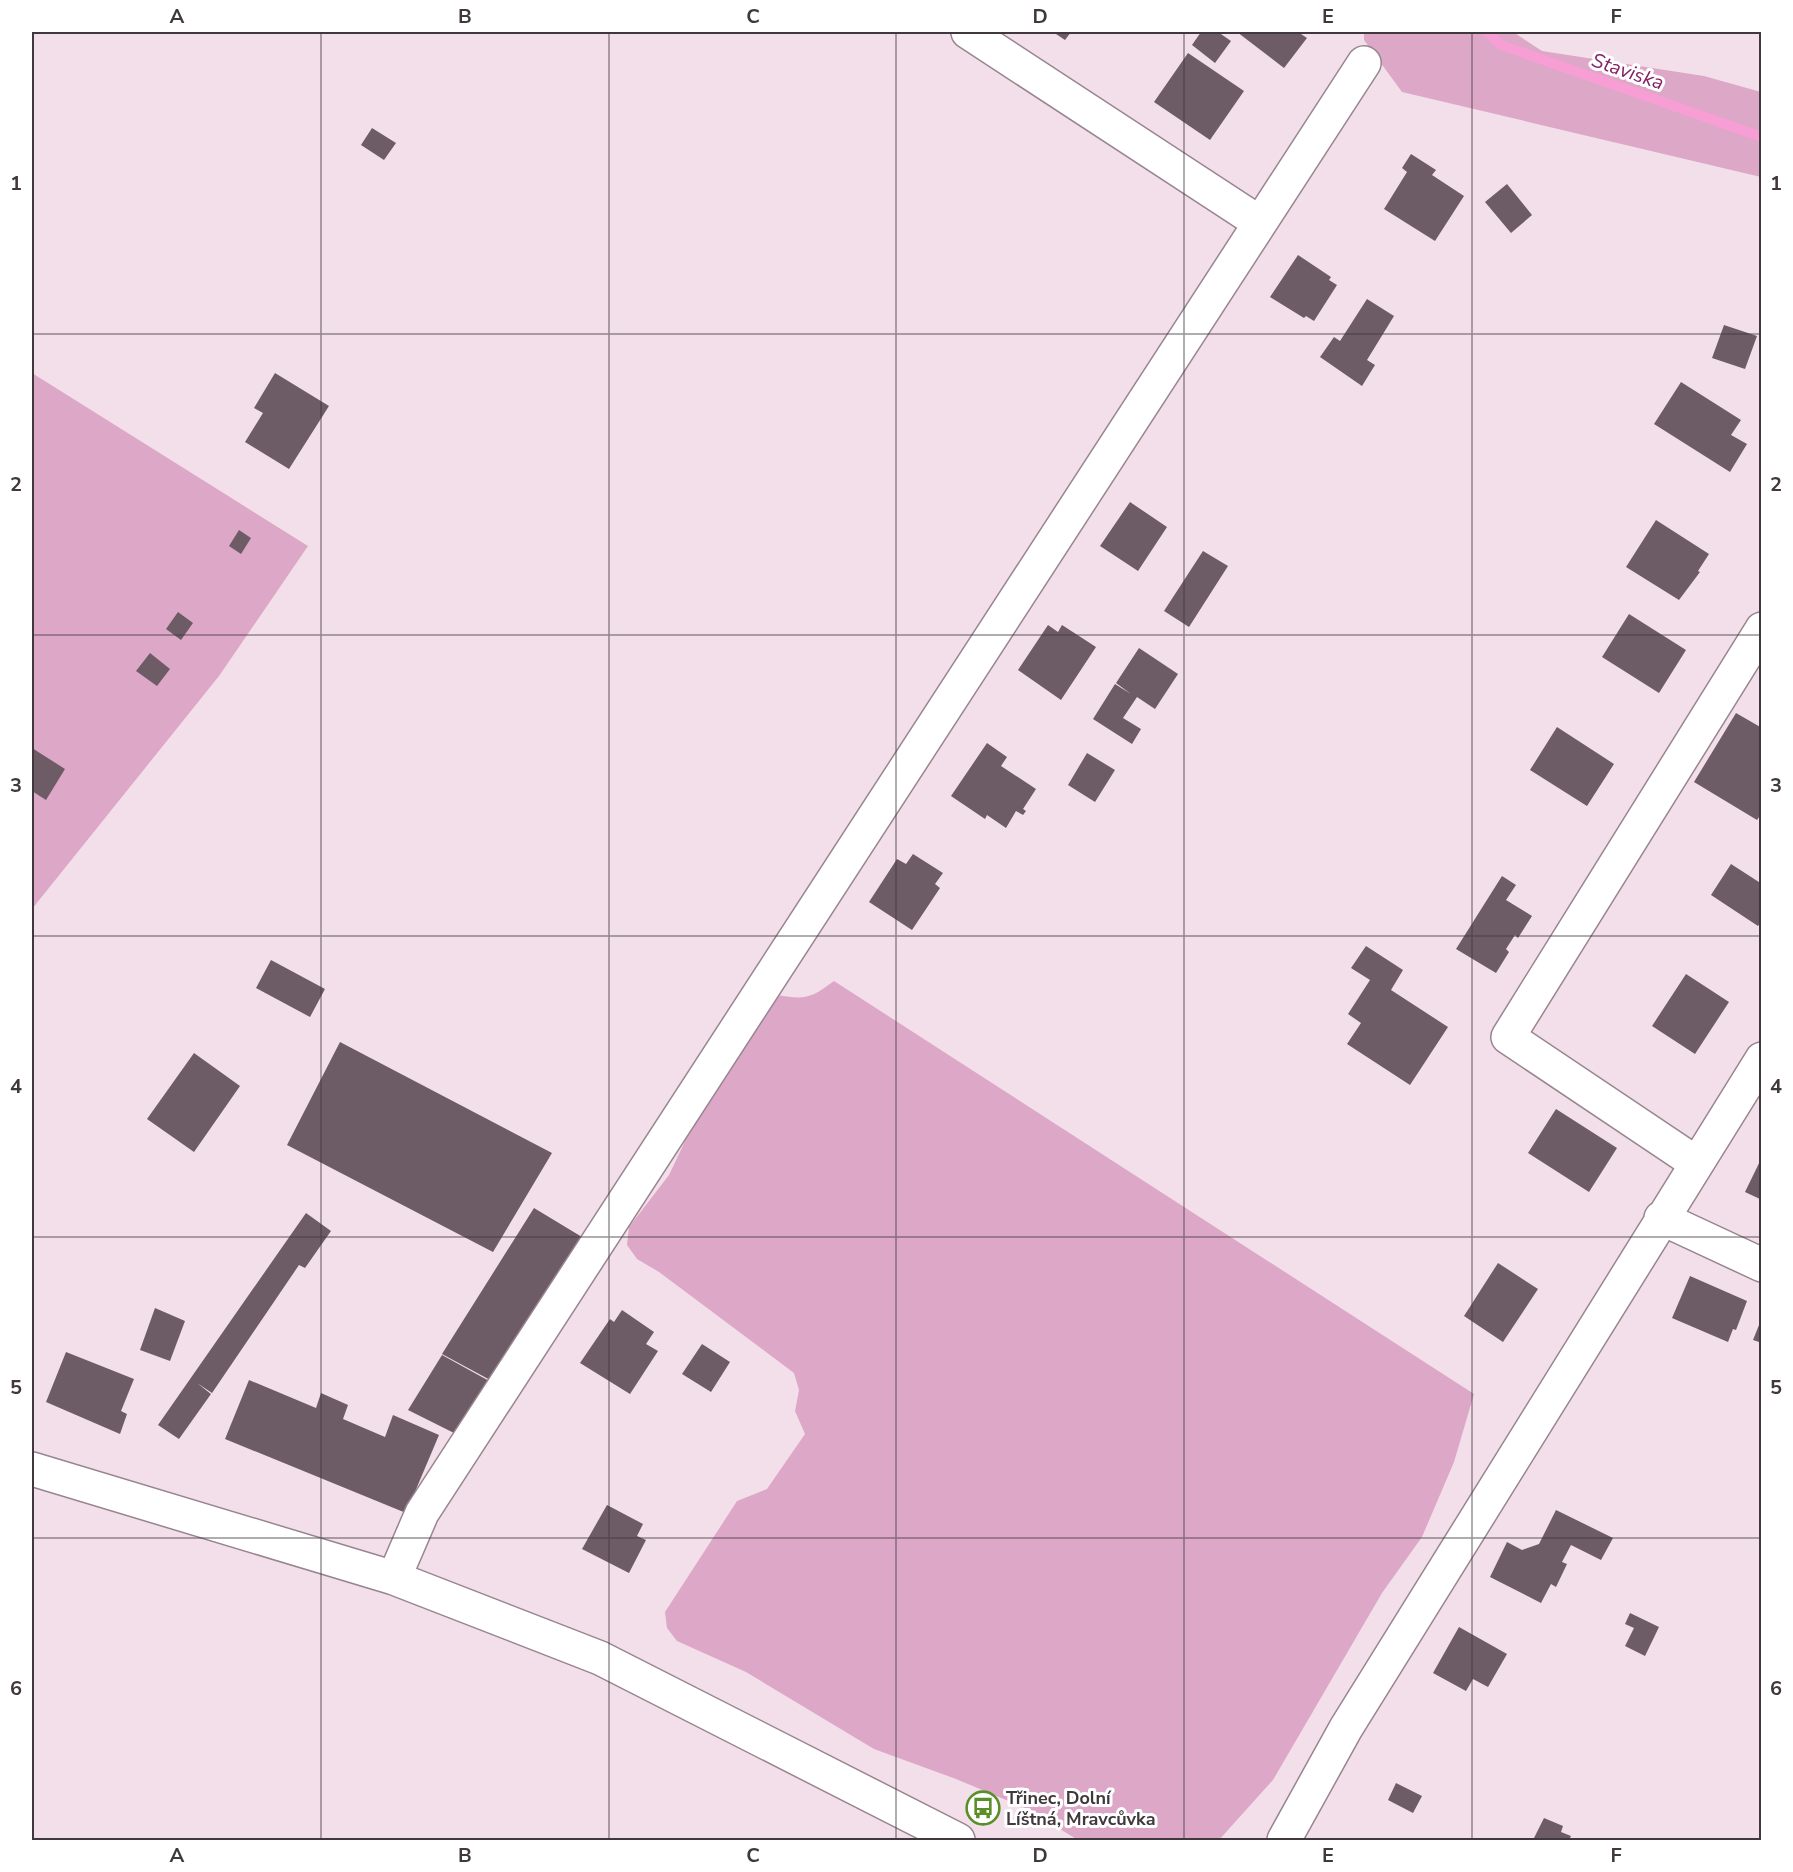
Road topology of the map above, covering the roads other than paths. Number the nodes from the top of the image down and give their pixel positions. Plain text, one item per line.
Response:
1 (968, 32) edge
2 (1364, 63) dead end
3 (1260, 223) junction
4 (1761, 629) edge
5 (1761, 1059) edge
6 (1696, 1163) junction
7 (1661, 1218) junction
8 (1761, 1265) edge
9 (32, 1469) edge
10 (394, 1578) junction
11 (958, 1840) edge
12 (1284, 1840) edge

1 - 3 street
2 - 3 street
3 - 10 street
4 - 6 street
5 - 6 street
6 - 7 street
7 - 8 street
7 - 12 street
9 - 10 street
10 - 11 street

